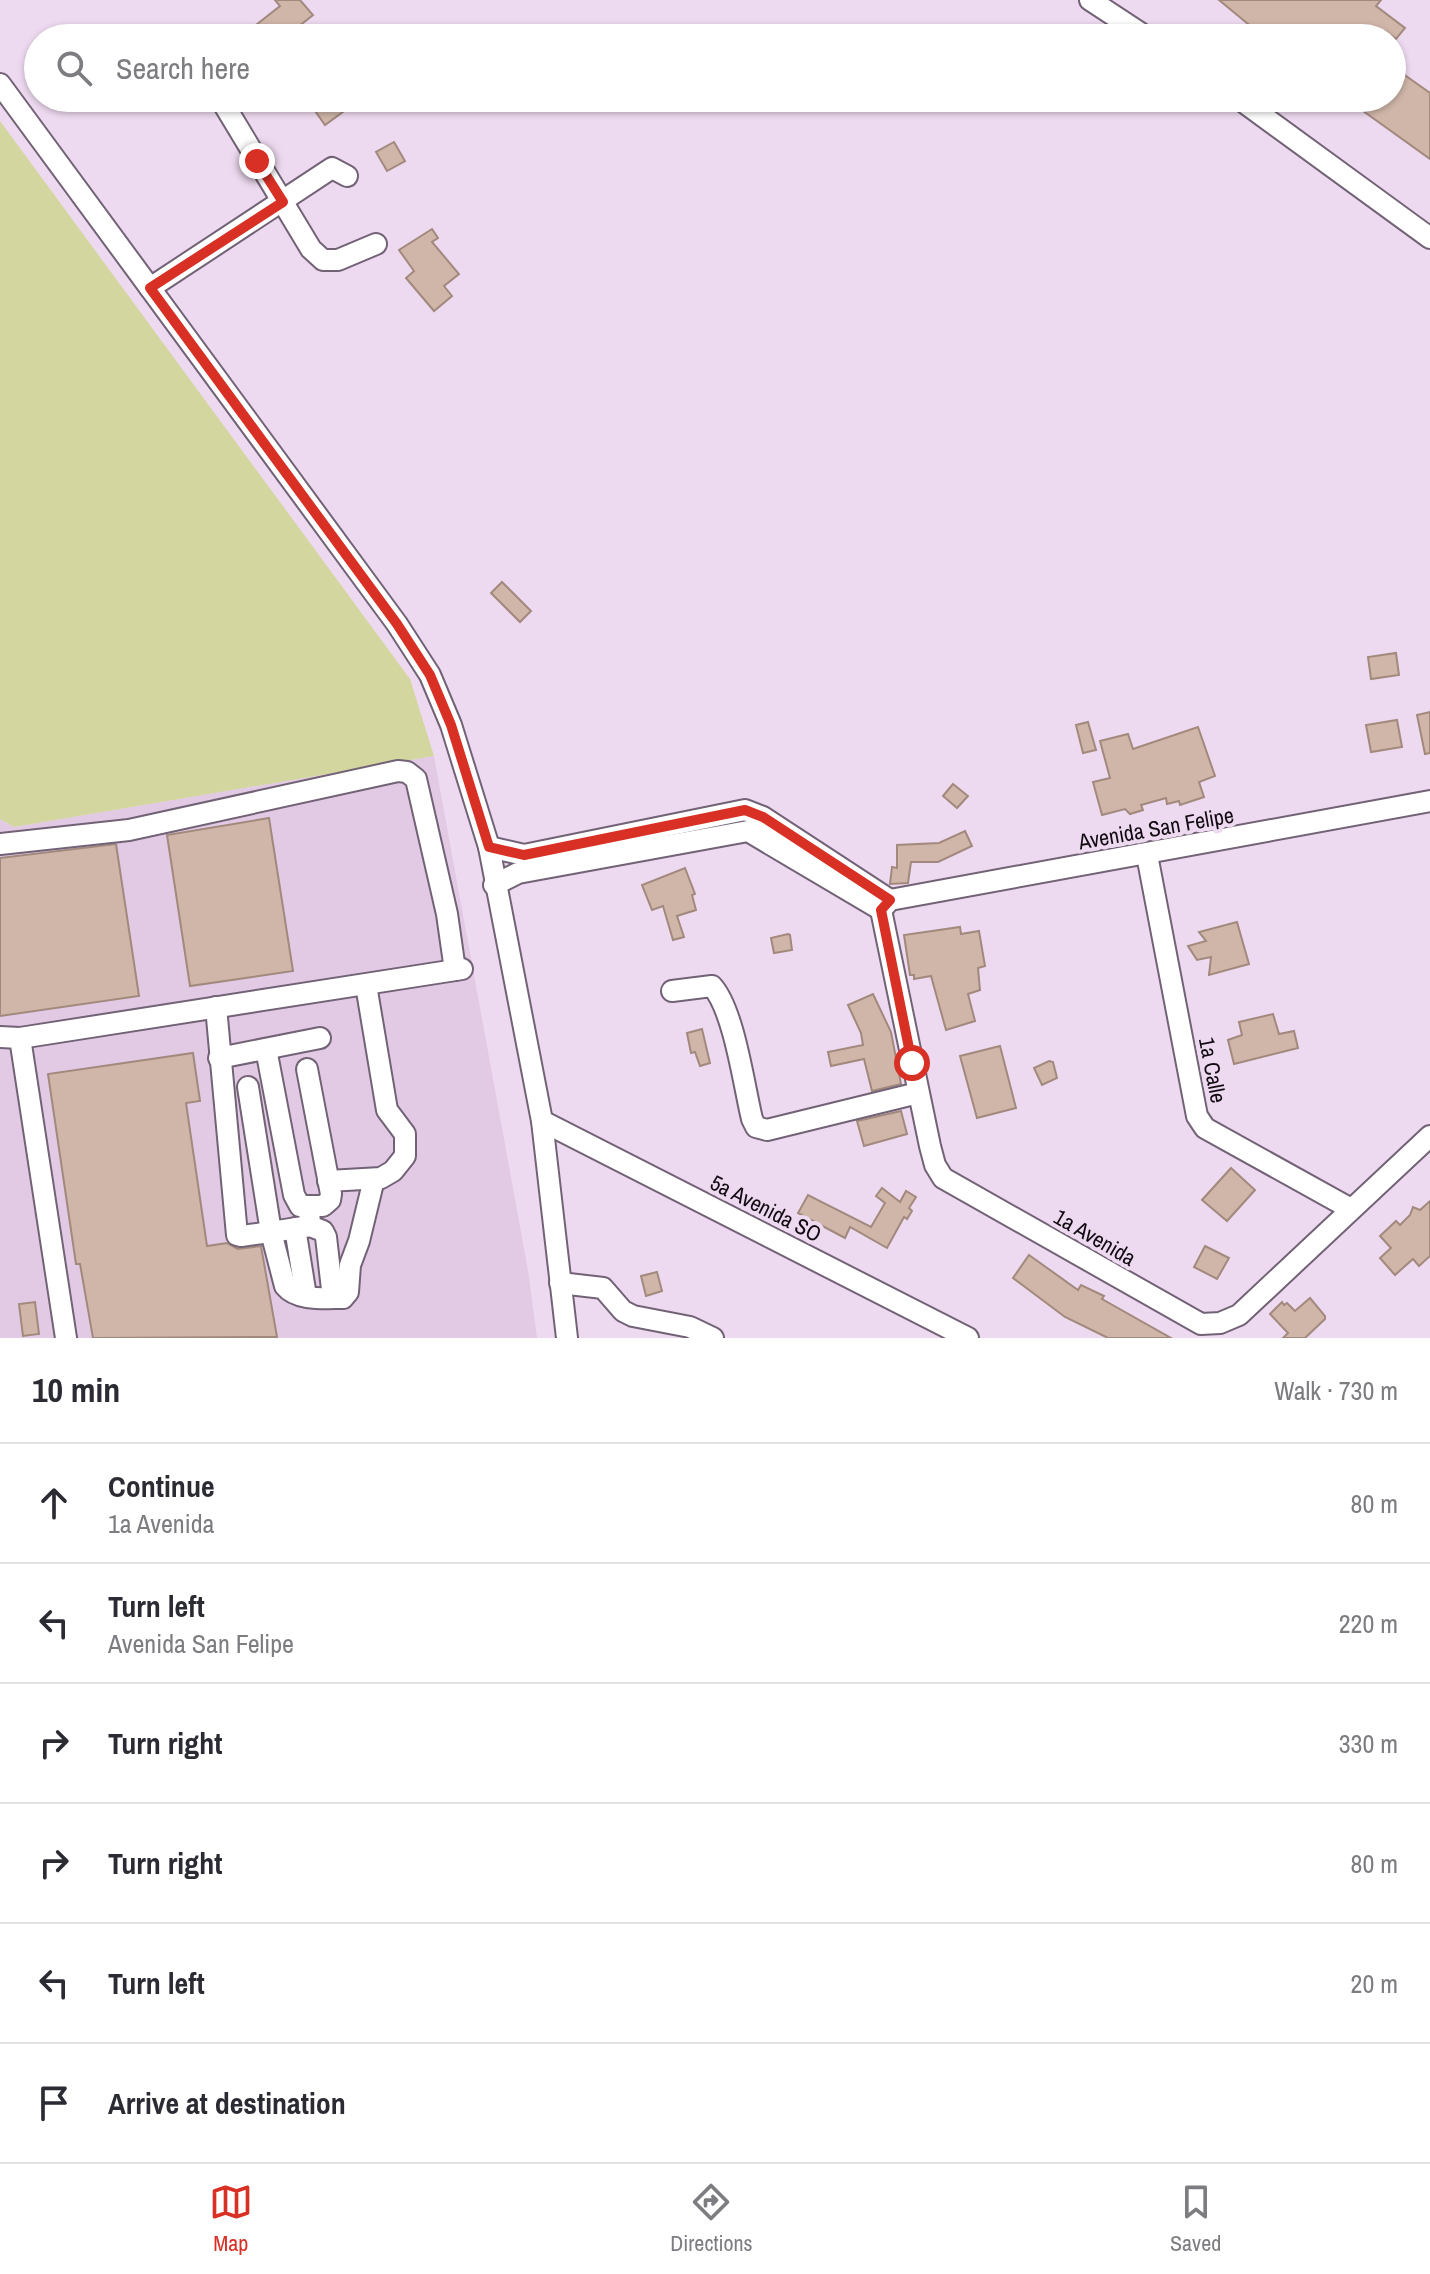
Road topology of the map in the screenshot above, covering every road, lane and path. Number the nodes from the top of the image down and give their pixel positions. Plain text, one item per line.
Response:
1 (1090, 0) edge
2 (1127, 24) edge
3 (0, 84) edge
4 (228, 112) edge
5 (1257, 112) edge
6 (347, 176) dead end
7 (283, 202) junction
8 (1430, 238) edge
9 (376, 244) dead end
10 (150, 288) junction
11 (1430, 801) edge
12 (0, 844) edge
13 (489, 847) junction
14 (1147, 855) junction
15 (494, 885) junction
16 (885, 905) junction
17 (366, 985) junction
18 (672, 991) dead end
19 (216, 1007) junction
20 (10, 1037) edge
21 (320, 1038) dead end
22 (266, 1049) junction
23 (219, 1058) junction
24 (307, 1069) dead end
25 (248, 1087) dead end
26 (918, 1093) junction
27 (542, 1121) junction
28 (1430, 1136) edge
29 (374, 1179) junction
30 (328, 1181) junction
31 (1351, 1209) junction
32 (305, 1221) junction
33 (271, 1232) junction
34 (560, 1283) junction
35 (306, 1296) junction
36 (333, 1298) junction
37 (66, 1338) edge
38 (567, 1338) edge
39 (713, 1338) edge
40 (968, 1338) edge

1 - 2 street
3 - 10 street
4 - 7 street
5 - 8 street
6 - 7 street
7 - 9 street
7 - 10 street
10 - 13 street
11 - 14 street, Avenida San Felipe
12 - 17 street
13 - 15 street
13 - 16 street
14 - 16 street, Avenida San Felipe
14 - 31 street, 1a Calle
15 - 16 street
15 - 27 street
16 - 26 street, 1a Avenida
17 - 19 street
17 - 29 street
18 - 26 street
19 - 20 street
19 - 23 street
20 - 37 street
21 - 22 street
22 - 23 street
22 - 32 street
23 - 33 street
24 - 30 street
25 - 33 street
26 - 31 street, 1a Avenida
27 - 34 street
27 - 40 street, 5a Avenida SO
28 - 31 street, 1a Avenida
29 - 30 street
29 - 36 street
30 - 32 street
32 - 33 street
32 - 35 street
32 - 36 street
33 - 35 street
34 - 38 street
34 - 39 street
35 - 36 street

